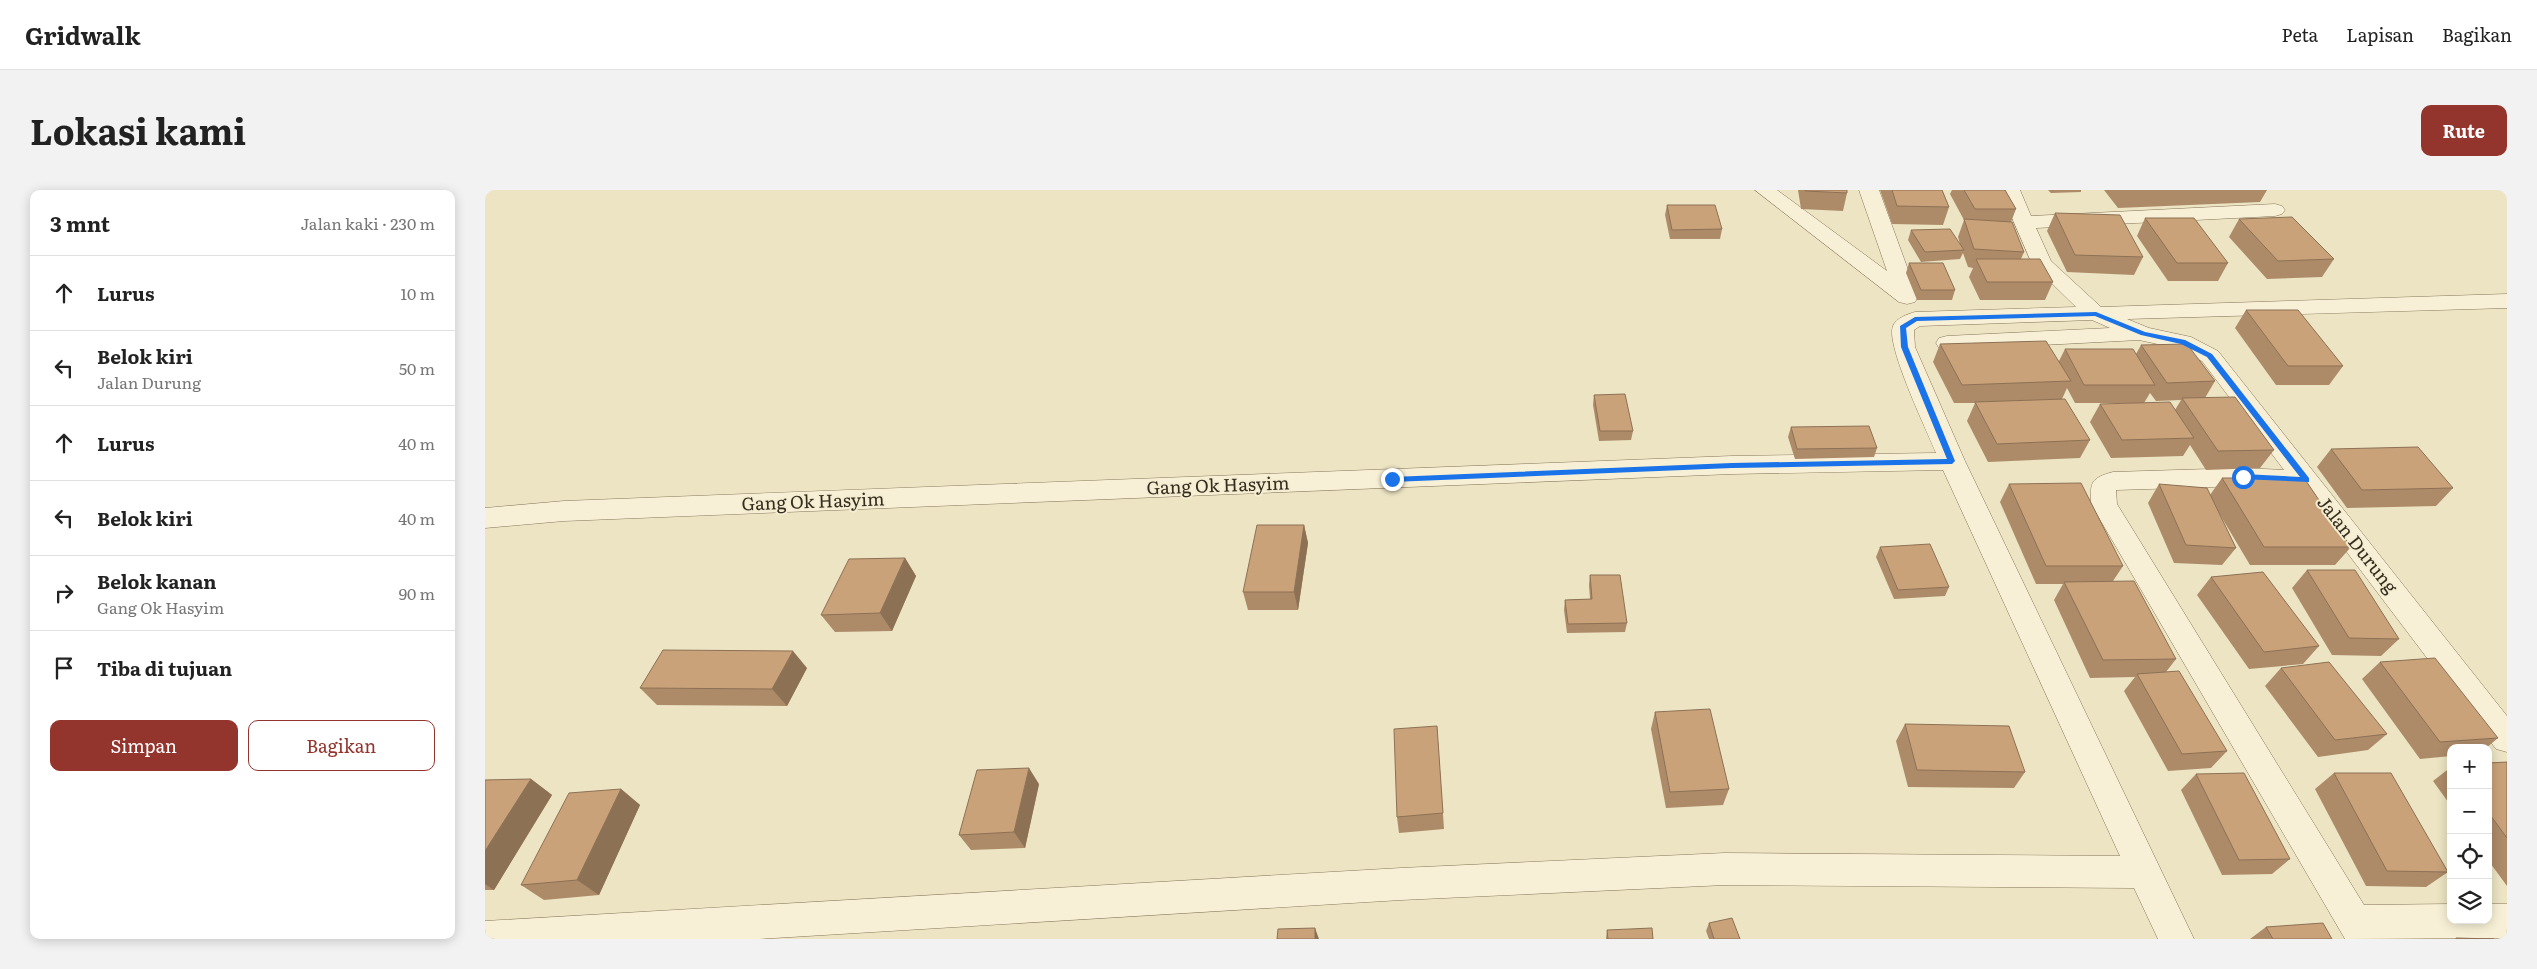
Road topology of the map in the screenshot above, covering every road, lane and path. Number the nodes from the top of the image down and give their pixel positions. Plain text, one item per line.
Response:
1 (1765, 190) edge
2 (1869, 190) edge
3 (2010, 190) edge
4 (2275, 210) dead end
5 (2025, 222) junction
6 (2507, 301) edge
7 (1911, 307) junction
8 (2096, 314) junction
9 (2143, 334) junction
10 (1947, 343) edge
11 (1952, 461) junction
12 (2306, 480) junction
13 (485, 518) edge
14 (2507, 739) edge
15 (2145, 872) junction
16 (2507, 921) edge
17 (2360, 931) edge
18 (485, 938) edge
19 (2176, 939) edge

1 - 7 street
2 - 7 street
3 - 5 street, Jalan Durung
4 - 5 street
5 - 8 street, Jalan Durung
6 - 8 street
7 - 8 street
7 - 11 street
8 - 9 street, Jalan Durung
9 - 10 street
9 - 12 street, Jalan Durung
11 - 13 street, Gang Ok Hasyim
11 - 15 street
12 - 14 street, Jalan Durung
12 - 17 street
15 - 18 street
15 - 19 street
16 - 17 street

